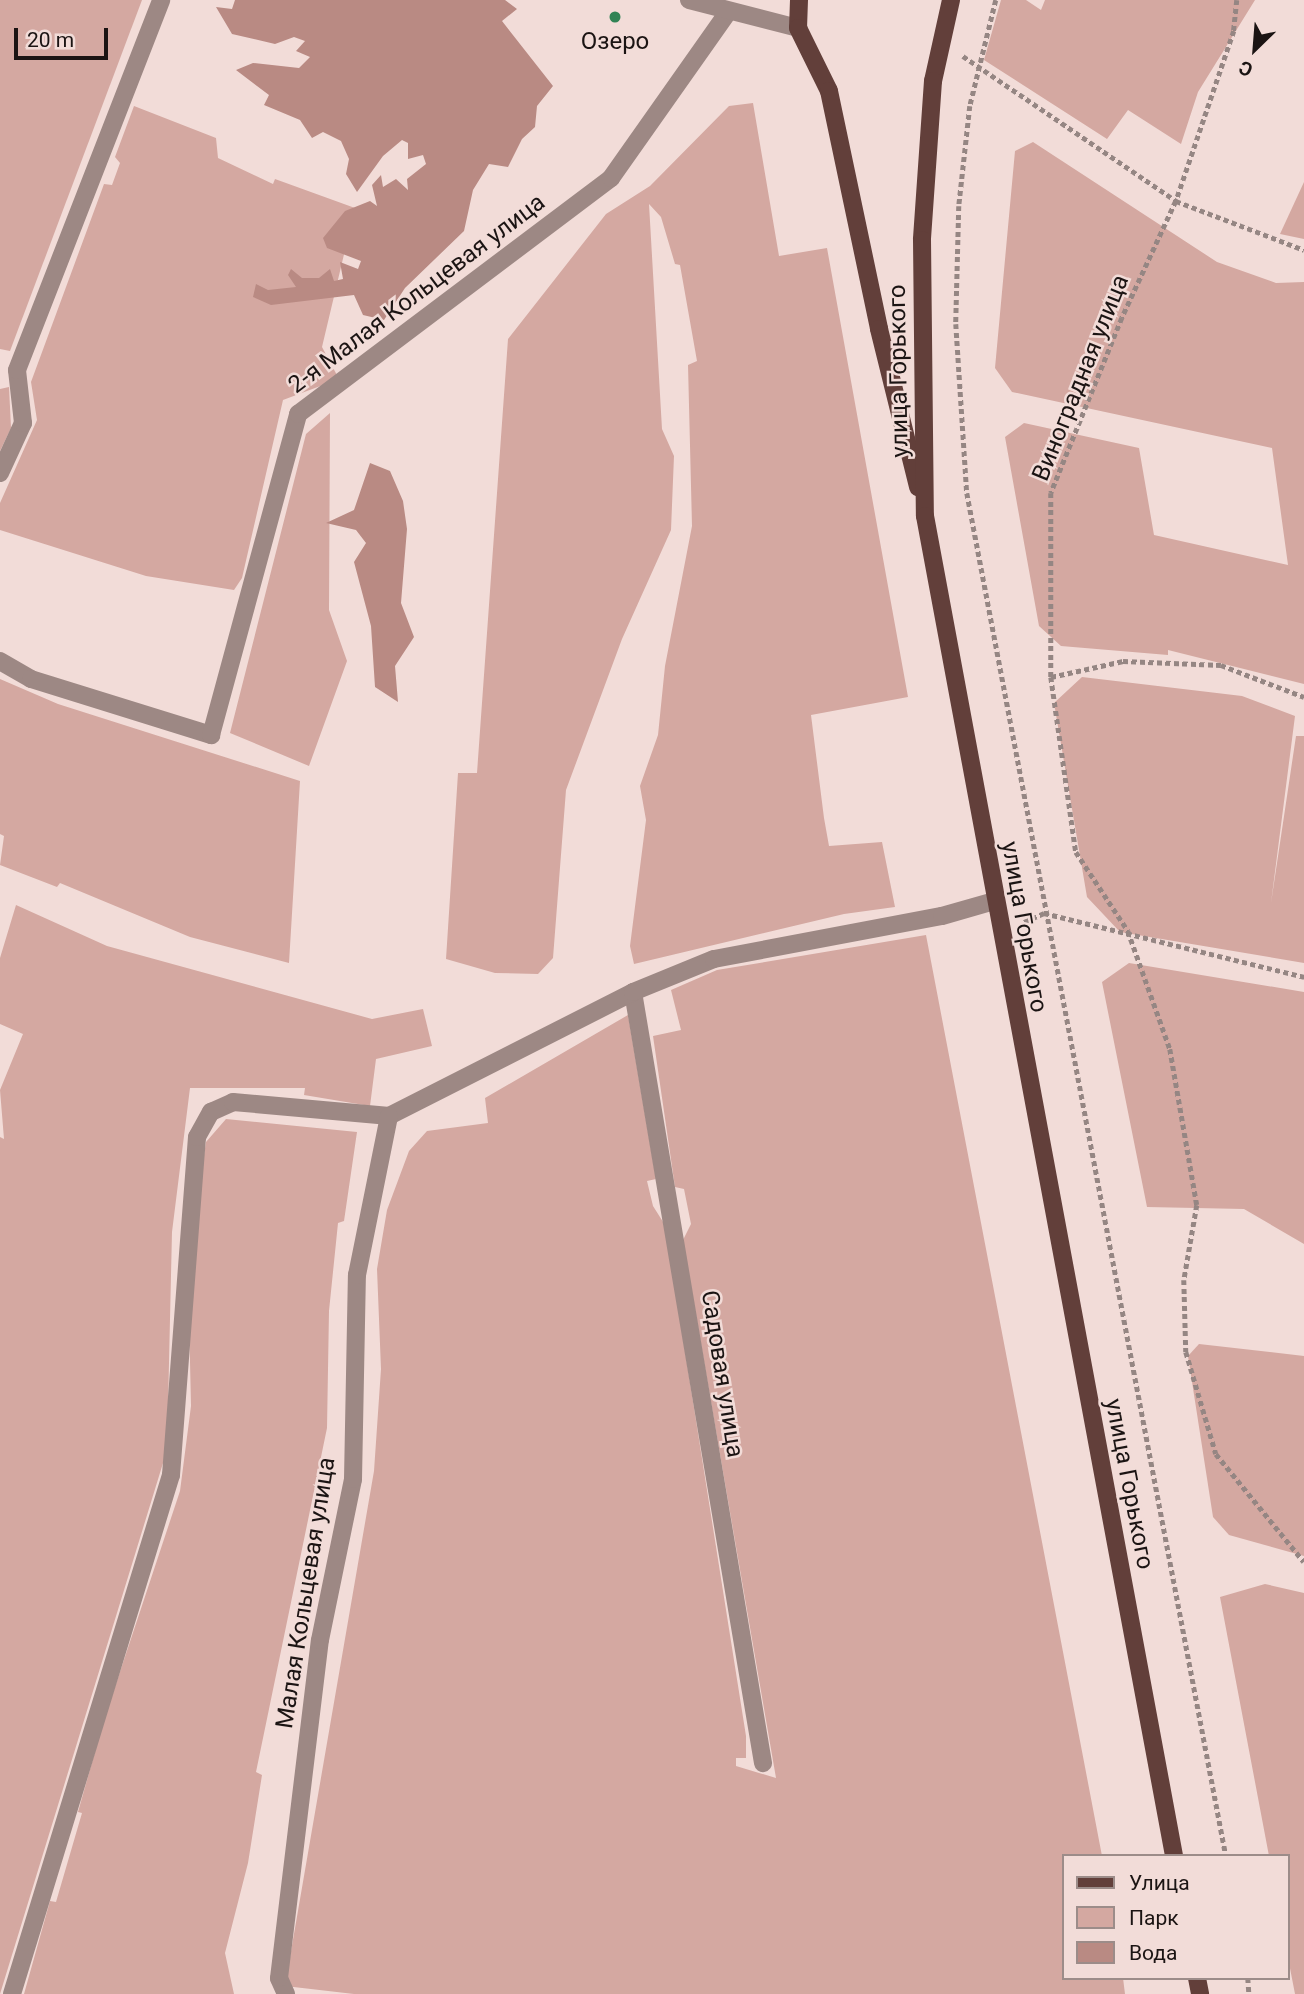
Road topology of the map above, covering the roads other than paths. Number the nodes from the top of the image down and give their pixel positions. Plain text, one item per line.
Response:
1 (161, 0) edge
2 (689, 0) edge
3 (799, 0) edge
4 (951, 0) edge
5 (729, 11) junction
6 (798, 28) junction
7 (0, 473) edge
8 (925, 516) junction
9 (0, 661) edge
10 (994, 901) junction
11 (634, 992) junction
12 (389, 1116) junction
13 (763, 1763) dead end
14 (1174, 1854) edge
15 (12, 1994) edge
16 (286, 1994) edge

1 - 7 street
2 - 5 street
3 - 6 main road
4 - 8 main road, улица Горького
5 - 6 street
5 - 9 street, 2-я Малая Кольцевая улица
6 - 8 main road
8 - 10 main road, улица Горького
10 - 11 street
10 - 14 main road, улица Горького
11 - 12 street
11 - 13 street, Садовая улица
12 - 15 street
12 - 16 street, Малая Кольцевая улица

